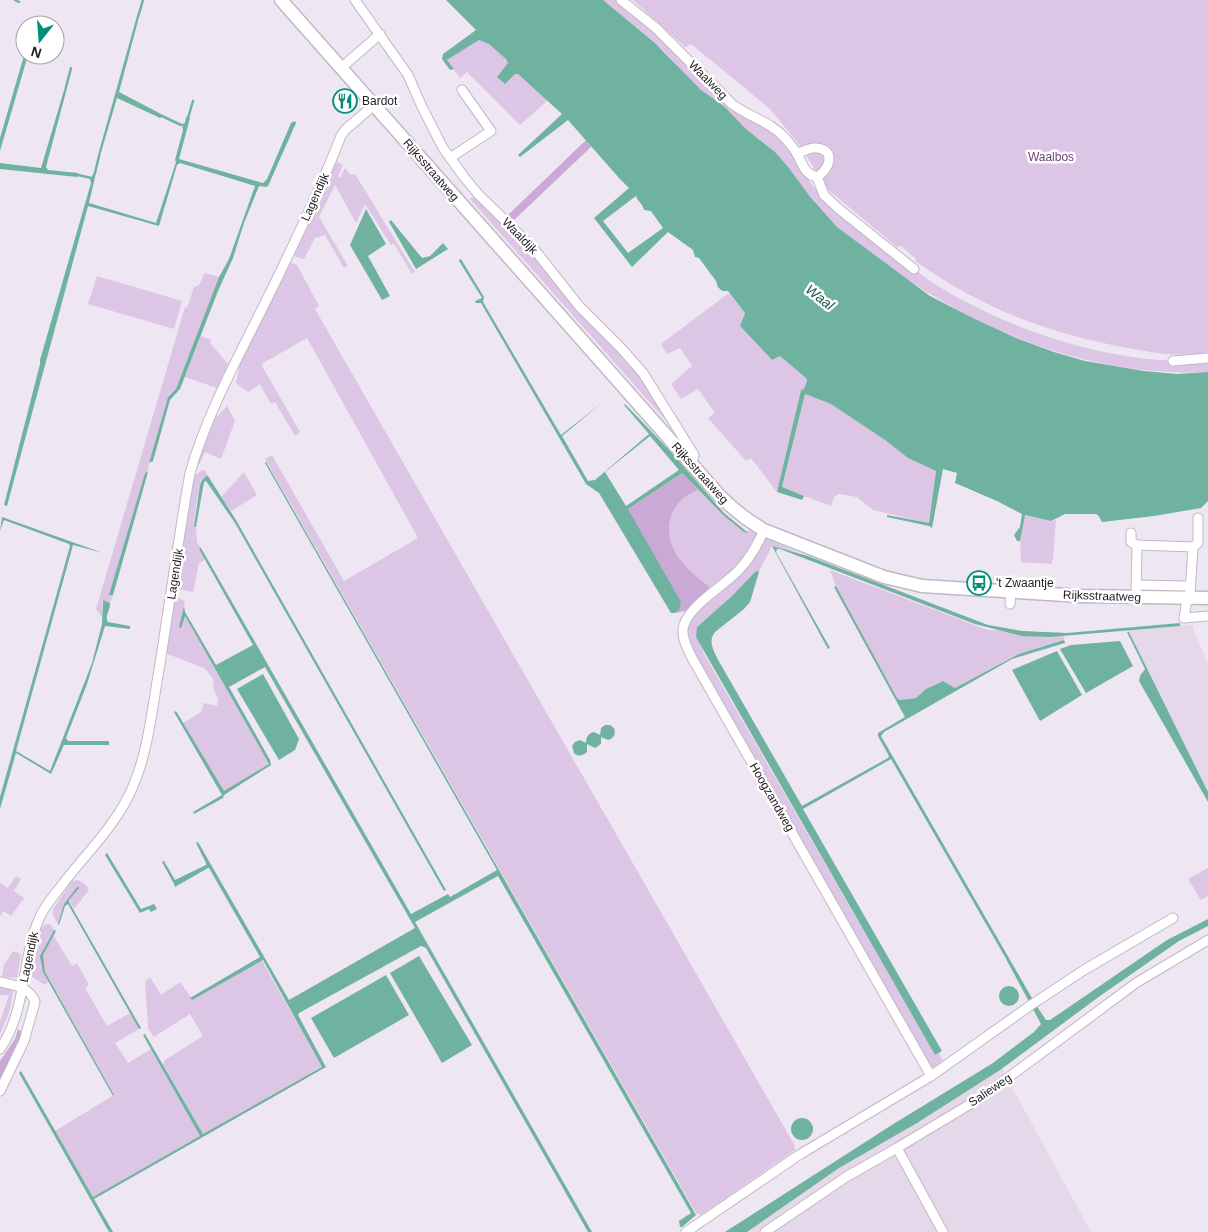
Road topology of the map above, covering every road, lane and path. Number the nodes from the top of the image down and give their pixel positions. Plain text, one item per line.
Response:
1 (281, 0) edge
2 (356, 0) edge
3 (621, 0) edge
4 (380, 34) junction
5 (341, 68) junction
6 (462, 90) dead end
7 (374, 105) junction
8 (797, 154) junction
9 (450, 158) junction
10 (817, 177) junction
11 (914, 269) dead end
12 (1208, 358) edge
13 (1172, 360) dead end
14 (692, 463) junction
15 (1198, 518) dead end
16 (764, 530) junction
17 (1130, 533) dead end
18 (1136, 545) junction
19 (1193, 547) junction
20 (1136, 591) junction
21 (1189, 592) junction
22 (1208, 598) edge
23 (1208, 616) edge
24 (1173, 918) dead end
25 (1208, 940) edge
26 (0, 982) edge
27 (22, 987) junction
28 (0, 1049) edge
29 (931, 1076) junction
30 (0, 1091) edge
31 (897, 1148) junction
32 (686, 1232) edge
33 (765, 1232) edge
34 (943, 1232) edge

1 - 5 street, Rijksstraatweg
2 - 4 street, Waaldijk
3 - 8 street, Waalweg
4 - 5 street
4 - 9 street, Waaldijk
5 - 7 street, Rijksstraatweg
6 - 9 street
7 - 14 street, Rijksstraatweg
7 - 27 street, Lagendijk
8 - 10 street, Waalweg
8 - 10 street
9 - 14 street, Waaldijk
10 - 11 street, Waalweg
12 - 13 street
14 - 16 street, Rijksstraatweg
15 - 19 street
16 - 20 street, Rijksstraatweg
16 - 29 street, Hoogzandweg
17 - 18 street
18 - 19 street
18 - 20 street
19 - 21 street
20 - 21 street, Rijksstraatweg
21 - 22 street, Rijksstraatweg
21 - 23 street
24 - 29 street
25 - 31 street, Salieweg
26 - 27 street
27 - 28 street, Lagendijk
27 - 30 street
29 - 32 street
31 - 33 street, Salieweg
31 - 34 street

